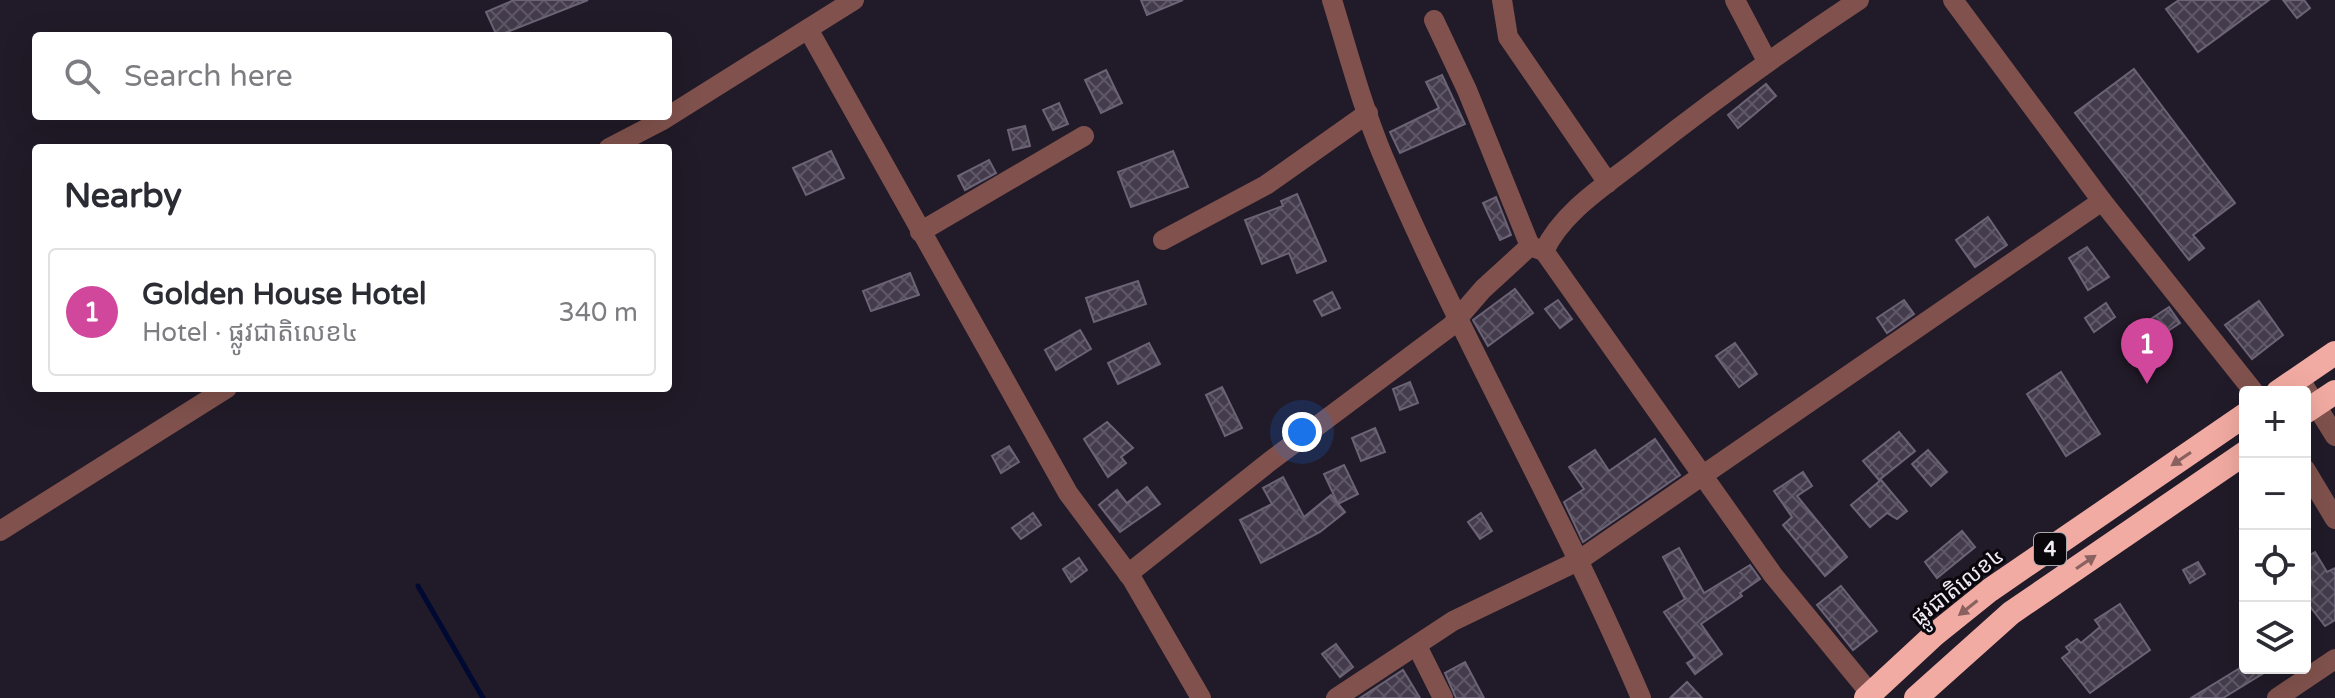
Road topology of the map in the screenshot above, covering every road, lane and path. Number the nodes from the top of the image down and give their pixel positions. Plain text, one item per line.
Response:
1 (854, 0) edge
2 (1332, 0) edge
3 (1502, 0) edge
4 (1735, 0) edge
5 (1859, 0) edge
6 (1953, 0) edge
7 (1434, 20) dead end
8 (808, 29) junction
9 (1767, 61) junction
10 (1368, 113) junction
11 (672, 114) edge
12 (663, 120) edge
13 (1084, 136) dead end
14 (617, 144) edge
15 (1608, 183) junction
16 (2102, 201) junction
17 (920, 232) junction
18 (1163, 240) dead end
19 (1537, 248) junction
20 (1457, 318) junction
21 (2335, 353) edge
22 (2299, 378) junction
23 (2249, 386) edge
24 (2287, 386) edge
25 (221, 392) edge
26 (2319, 403) edge
27 (2239, 419) edge
28 (2335, 436) edge
29 (2239, 457) edge
30 (1705, 476) junction
31 (2311, 479) edge
32 (2335, 519) edge
33 (0, 531) edge
34 (1578, 561) junction
35 (1128, 574) junction
36 (1417, 646) junction
37 (2335, 659) edge
38 (1868, 696) edge
39 (1201, 698) edge
40 (1336, 698) edge
41 (1443, 698) edge
42 (1641, 698) edge
43 (1916, 698) edge
44 (2277, 698) edge

1 - 8 street
2 - 10 street
3 - 15 street
4 - 9 street
5 - 9 street
6 - 16 street
7 - 19 street
8 - 11 street
8 - 17 street
9 - 15 street
10 - 18 street
10 - 20 street
12 - 14 street
13 - 17 street
15 - 19 street
16 - 23 street
16 - 30 street
17 - 35 street
19 - 20 street
19 - 30 street
20 - 34 street
20 - 35 street
21 - 22 highway
22 - 24 highway
22 - 26 street
25 - 33 street
26 - 28 street
27 -> 38 highway, ផ្លូវជាតិលេខ៤ / 4
43 -> 29 highway, 4
30 - 34 street
30 - 38 street
31 - 32 street
34 - 36 street
34 - 42 street
35 - 39 street
36 - 40 street
36 - 41 street
37 - 44 street

